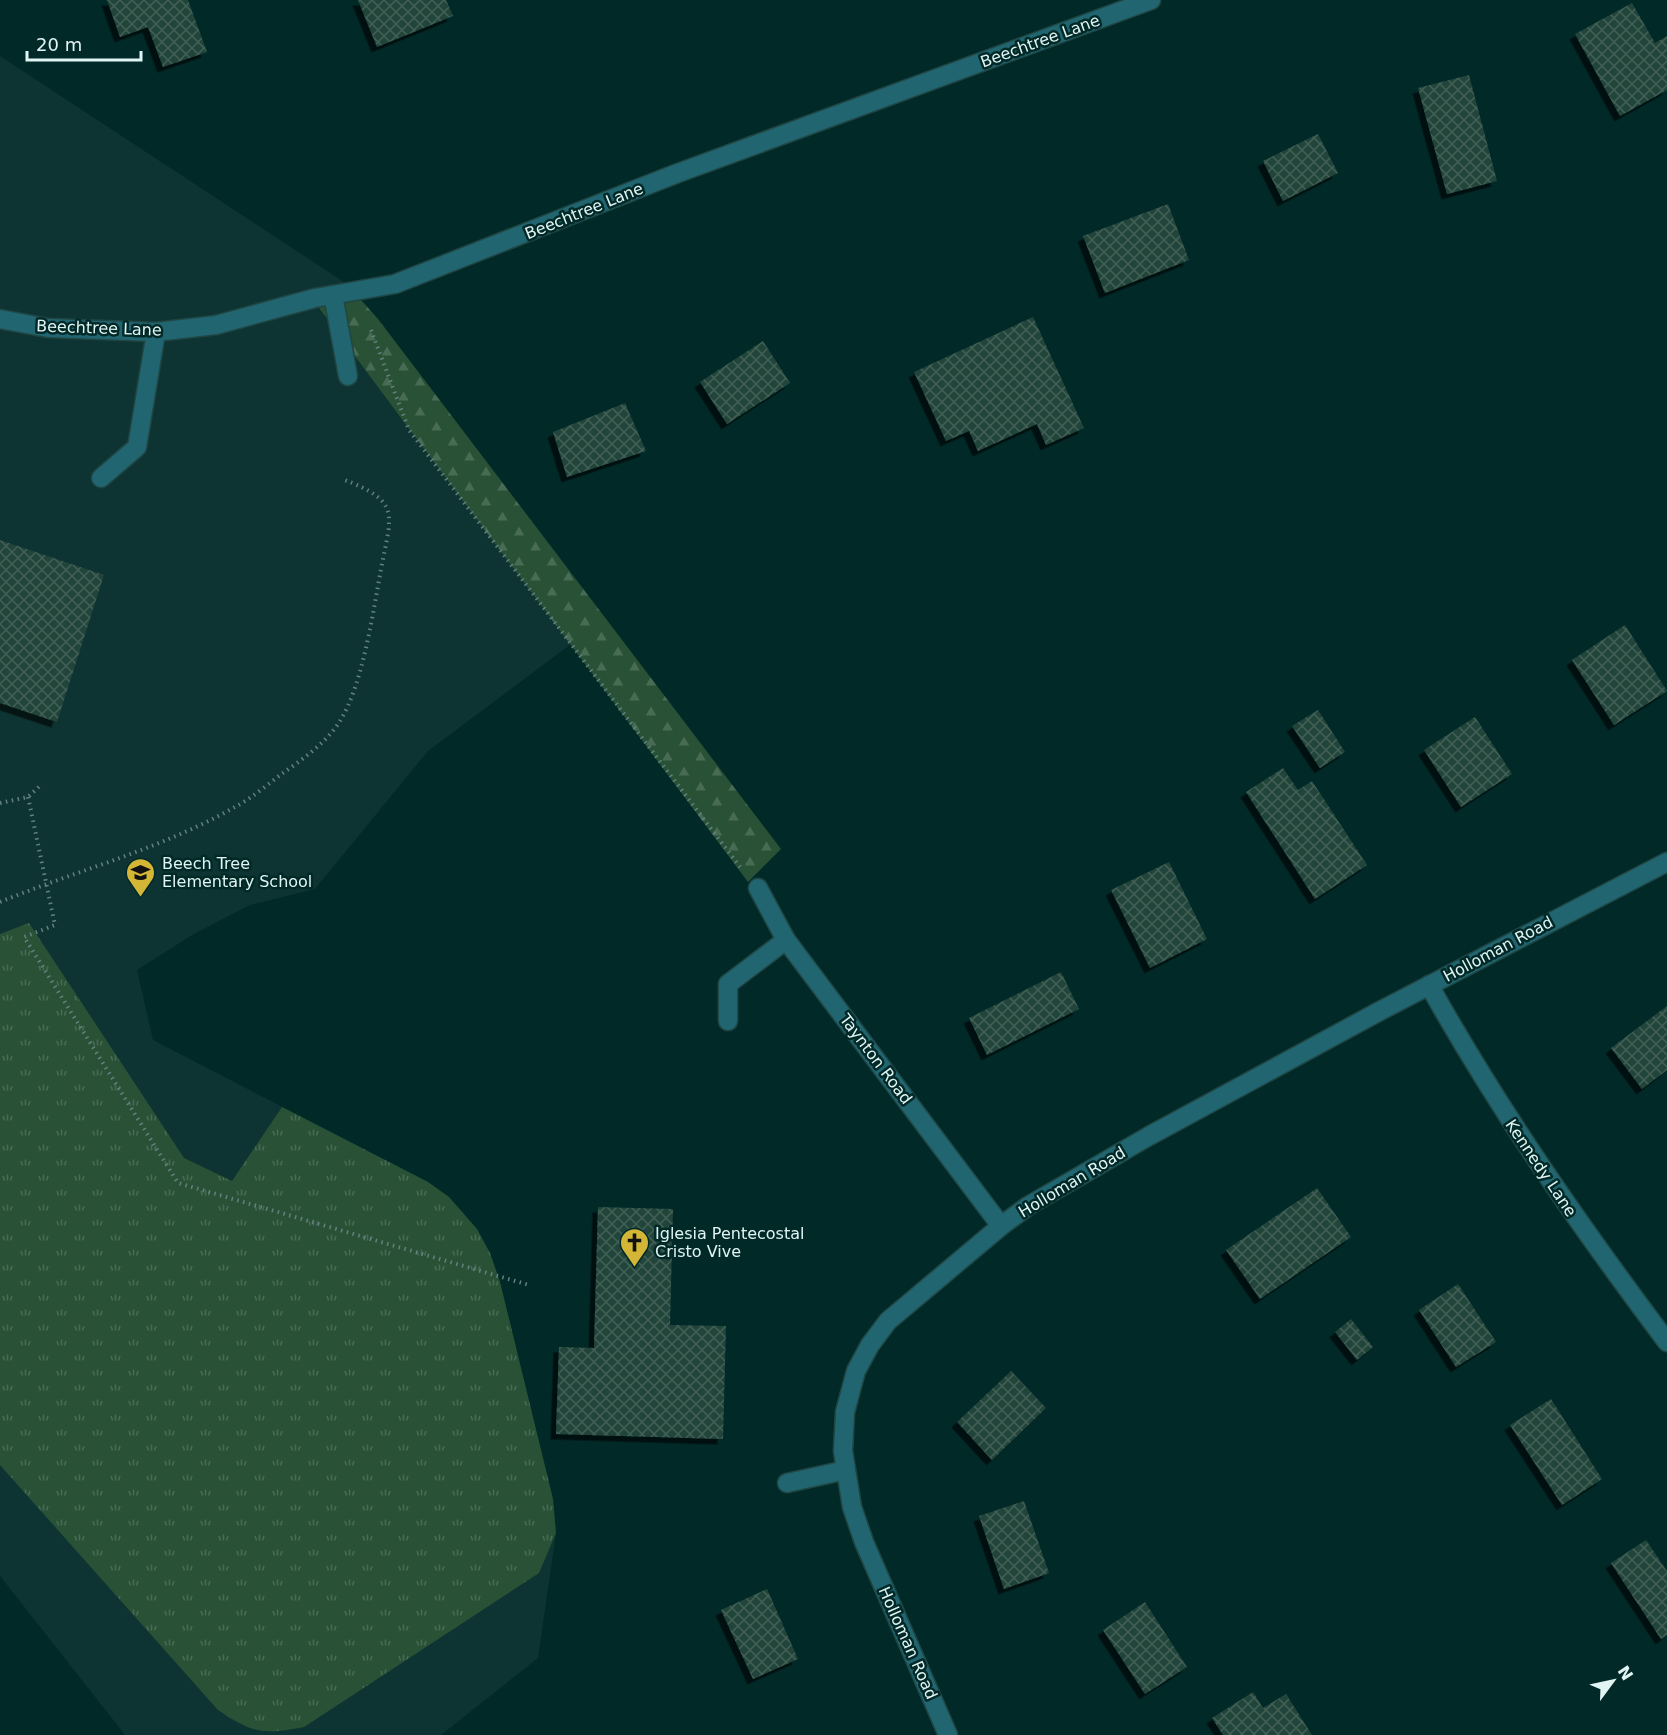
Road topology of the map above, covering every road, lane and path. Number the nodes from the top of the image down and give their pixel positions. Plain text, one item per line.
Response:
1 (1151, 0) edge
2 (333, 295) junction
3 (0, 319) edge
4 (369, 323) dead end
5 (156, 332) junction
6 (348, 376) dead end
7 (101, 478) dead end
8 (342, 479) dead end
9 (42, 784) dead end
10 (28, 797) junction
11 (0, 803) edge
12 (1667, 862) edge
13 (46, 886) junction
14 (758, 888) joint
15 (0, 902) edge
16 (786, 940) junction
17 (1429, 985) junction
18 (728, 1021) dead end
19 (1001, 1226) junction
20 (529, 1285) dead end
21 (1667, 1342) edge
22 (846, 1470) junction
23 (787, 1483) dead end
24 (948, 1735) edge

1 - 2 street, Beechtree Lane
2 - 5 street, Beechtree Lane
2 - 6 street
3 - 5 street, Beechtree Lane
4 - 14 path
5 - 7 street
8 - 13 path
9 - 10 path
10 - 11 path
10 - 13 path
12 - 17 street, Holloman Road
13 - 15 path
13 - 20 path
14 - 16 street, Taynton Road
16 - 18 street
16 - 19 street, Taynton Road
17 - 19 street, Holloman Road
17 - 21 street, Kennedy Lane
19 - 22 street, Holloman Road
22 - 23 street
22 - 24 street, Holloman Road

